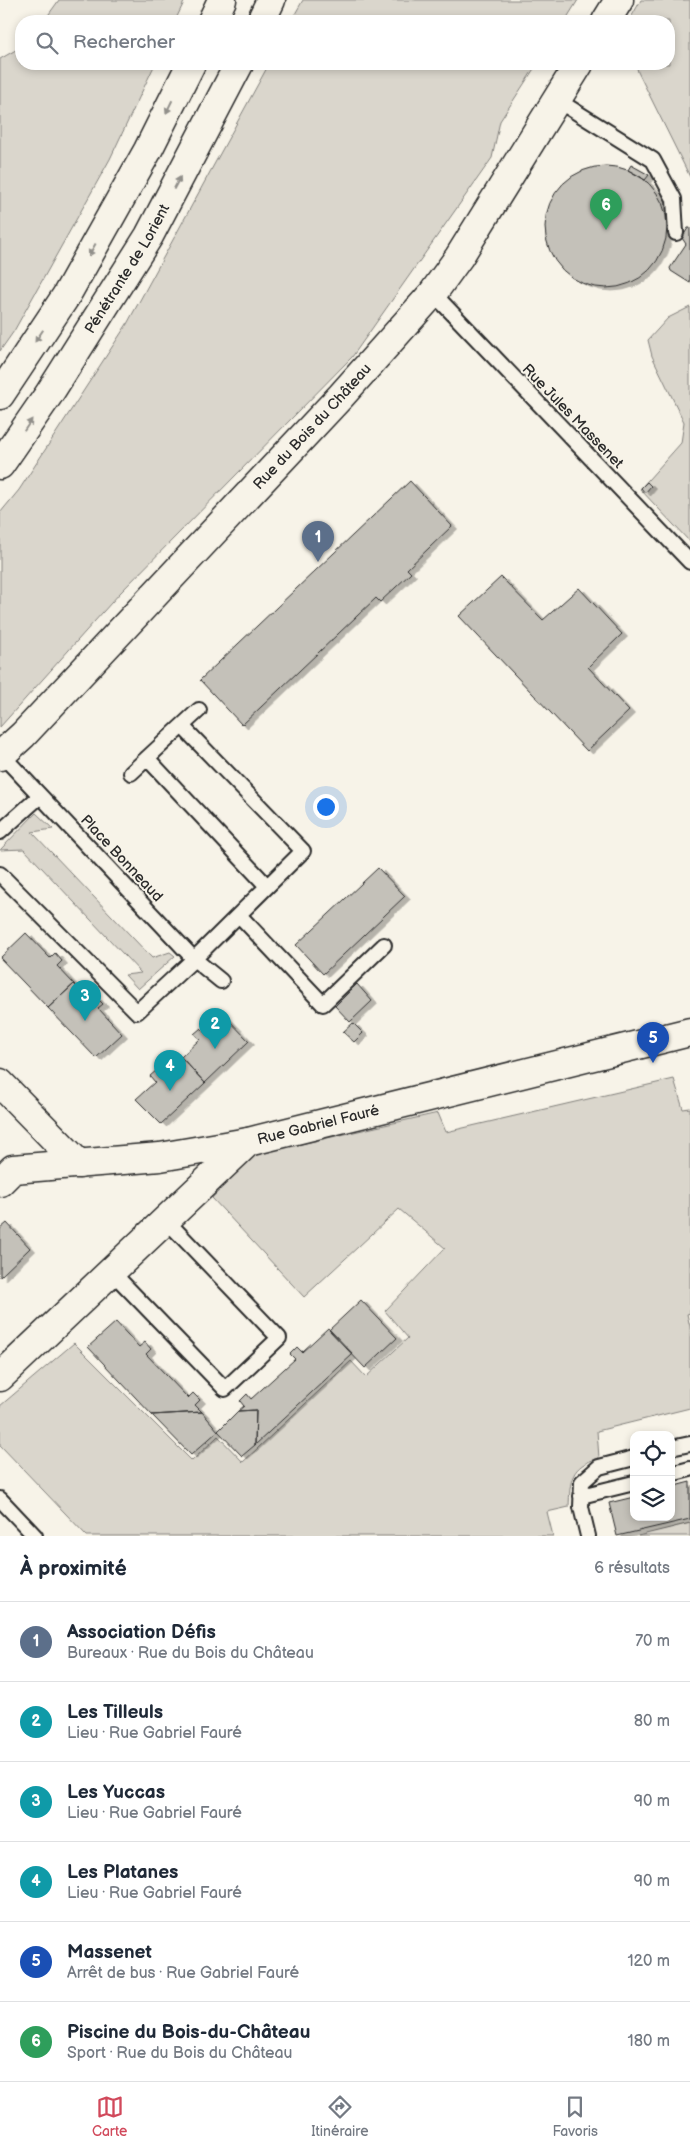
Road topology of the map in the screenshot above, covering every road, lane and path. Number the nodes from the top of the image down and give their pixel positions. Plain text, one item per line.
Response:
1 (222, 0) edge
2 (271, 0) edge
3 (619, 0) edge
4 (215, 15) edge
5 (264, 15) edge
6 (610, 15) edge
7 (188, 70) edge
8 (236, 70) edge
9 (575, 70) edge
10 (556, 100) junction
11 (676, 233) dead end
12 (433, 293) junction
13 (0, 395) edge
14 (0, 465) edge
15 (690, 562) edge
16 (199, 710) dead end
17 (182, 726) junction
18 (1, 755) edge
19 (147, 758) junction
20 (131, 773) dead end
21 (40, 796) junction
22 (0, 832) edge
23 (0, 874) edge
24 (267, 886) junction
25 (239, 915) junction
26 (384, 945) dead end
27 (194, 959) junction
28 (221, 981) dead end
29 (690, 1032) edge
30 (0, 1083) edge
31 (248, 1142) junction
32 (79, 1164) junction
33 (0, 1182) edge
34 (165, 1219) junction
35 (111, 1271) junction
36 (0, 1377) edge
37 (690, 1444) edge
38 (675, 1447) edge
39 (630, 1459) edge
40 (690, 1469) edge
41 (675, 1473) edge
42 (630, 1484) edge
43 (581, 1496) junction
44 (0, 1499) edge
45 (35, 1536) edge
46 (588, 1536) edge

1 - 4 main road
2 - 5 main road
3 - 6 main road
7 -> 13 main road
14 -> 8 main road, Pénétrante de Lorient
9 - 10 main road, Rue du Bois du Château
10 - 11 lane
10 - 12 main road, Rue du Bois du Château
12 - 15 lane, Rue Jules Massenet
12 - 18 main road, Rue du Bois du Château
16 - 17 lane
17 - 19 lane
17 - 24 lane
18 - 21 lane, Place Bonneaud
19 - 20 lane
19 - 24 lane
21 - 22 lane
21 - 27 lane, Place Bonneaud
23 - 27 lane
24 - 25 lane
25 - 26 lane
25 - 27 lane
27 - 28 lane, Place Bonneaud
29 - 31 main road, Rue Gabriel Fauré
30 - 32 main road
31 - 32 main road
31 - 34 main road, Rue Gabriel Fauré
32 - 33 main road
34 - 35 main road, Rue Gabriel Fauré
34 - 35 lane
35 - 36 main road, Rue Gabriel Fauré
37 - 38 lane
39 - 43 lane
40 - 41 lane
42 - 43 lane
43 - 46 lane
44 - 45 lane

